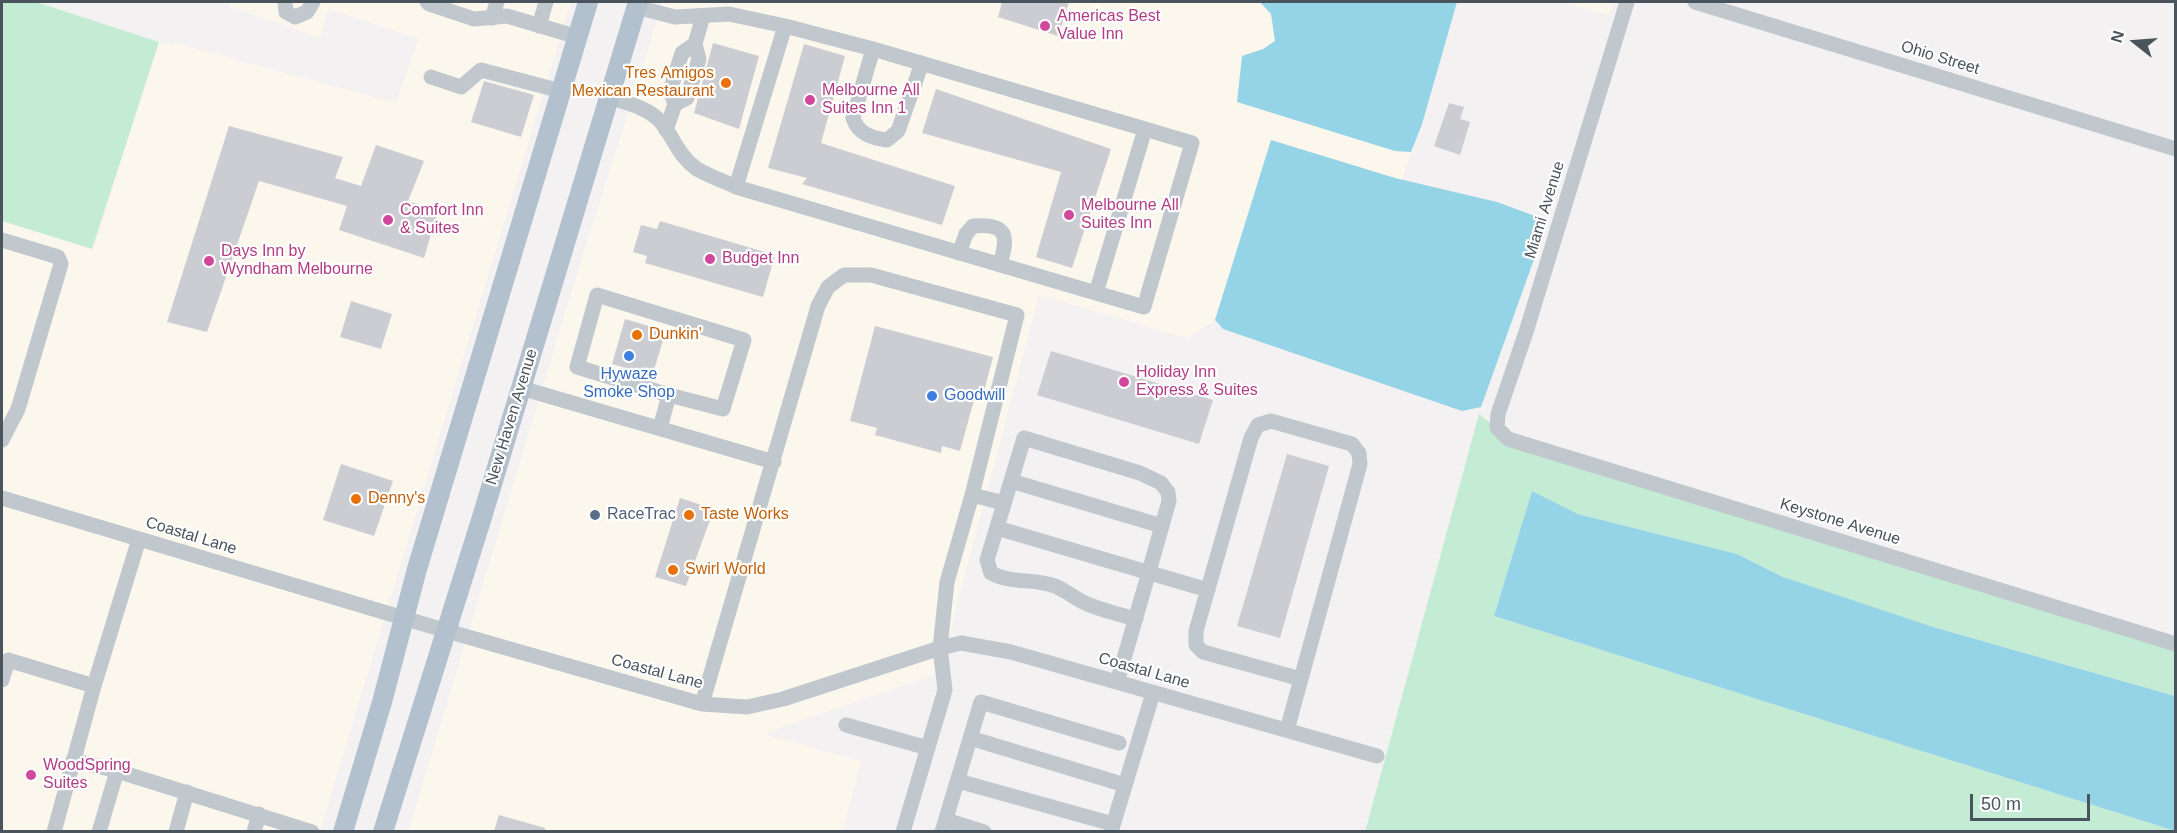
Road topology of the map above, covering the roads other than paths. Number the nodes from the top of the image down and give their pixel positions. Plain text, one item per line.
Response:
1 (285, 2) edge
2 (313, 2) edge
3 (427, 2) edge
4 (496, 2) edge
5 (546, 2) edge
6 (588, 2) edge
7 (1627, 2) edge
8 (1695, 2) edge
9 (637, 4) edge
10 (703, 16) junction
11 (492, 18) junction
12 (539, 26) junction
13 (785, 26) junction
14 (578, 37) junction
15 (873, 49) junction
16 (922, 63) junction
17 (431, 77) dead end
18 (561, 91) junction
19 (609, 97) junction
20 (1145, 129) junction
21 (666, 130) junction
22 (2175, 149) edge
23 (736, 187) junction
24 (2, 240) edge
25 (959, 254) junction
26 (1000, 265) junction
27 (1096, 293) junction
28 (521, 388) junction
29 (669, 394) junction
30 (660, 428) junction
31 (1497, 428) joint
32 (2, 436) edge
33 (774, 462) junction
34 (1011, 481) junction
35 (972, 495) junction
36 (2, 498) edge
37 (1004, 503) junction
38 (1162, 526) junction
39 (997, 528) junction
40 (139, 539) junction
41 (1149, 573) junction
42 (1208, 590) junction
43 (404, 618) junction
44 (1136, 619) junction
45 (447, 631) junction
46 (2175, 644) edge
47 (940, 648) junction
48 (1301, 679) junction
49 (2, 680) edge
50 (1117, 682) junction
51 (94, 686) junction
52 (1153, 693) junction
53 (702, 704) junction
54 (846, 725) dead end
55 (1287, 730) junction
56 (970, 738) junction
57 (1119, 743) dead end
58 (928, 748) junction
59 (1377, 756) dead end
60 (73, 760) junction
61 (117, 771) junction
62 (958, 781) junction
63 (1125, 784) junction
64 (188, 792) junction
65 (259, 814) junction
66 (944, 826) edge
67 (1112, 828) edge
68 (54, 831) edge
69 (99, 831) edge
70 (176, 831) edge
71 (254, 831) edge
72 (312, 831) edge
73 (343, 831) edge
74 (383, 831) edge
75 (903, 831) edge
76 (984, 831) edge

1 - 2 street
3 - 11 street
4 - 11 street
5 - 12 street
6 - 14 main road
7 - 31 street, Miami Avenue
8 - 22 street, Ohio Street
9 - 10 street
9 - 19 main road, New Haven Avenue
10 - 13 street
10 - 21 street
11 - 12 street
12 - 14 street
13 - 15 street
13 - 23 street
14 - 18 main road
15 - 16 street
15 - 16 street
16 - 20 street
17 - 18 street
18 - 43 main road
19 - 21 street
19 - 28 main road, New Haven Avenue
20 - 27 street
20 - 27 street
21 - 23 street
23 - 25 street
24 - 32 street
25 - 26 street
25 - 26 street
26 - 27 street
28 - 30 street
28 - 45 main road, New Haven Avenue
29 - 29 street
29 - 30 street
30 - 33 street
31 - 46 street, Keystone Avenue
33 - 35 street
33 - 53 street
34 - 37 street
34 - 38 street
34 - 38 street
35 - 37 street
35 - 47 street
36 - 40 street, Coastal Lane
37 - 39 street
38 - 41 street
39 - 41 street
39 - 44 street
40 - 43 street, Coastal Lane
40 - 51 street
41 - 42 street
41 - 44 street
42 - 48 street
42 - 48 street
43 - 45 street, Coastal Lane
43 - 73 main road
44 - 50 street
45 - 53 street, Coastal Lane
45 - 74 main road, New Haven Avenue
47 - 50 street, Coastal Lane
47 - 53 street, Coastal Lane
47 - 58 street
48 - 55 street
49 - 51 street
50 - 52 street, Coastal Lane
51 - 60 street
52 - 55 street, Coastal Lane
52 - 63 street
54 - 58 street
55 - 59 street, Coastal Lane
56 - 57 street
56 - 62 street
56 - 63 street
58 - 75 street
60 - 61 street
60 - 68 street
61 - 64 street
61 - 69 street
62 - 66 street
62 - 67 street
63 - 67 street
64 - 65 street
64 - 70 street
65 - 71 street
65 - 72 street
66 - 76 street

